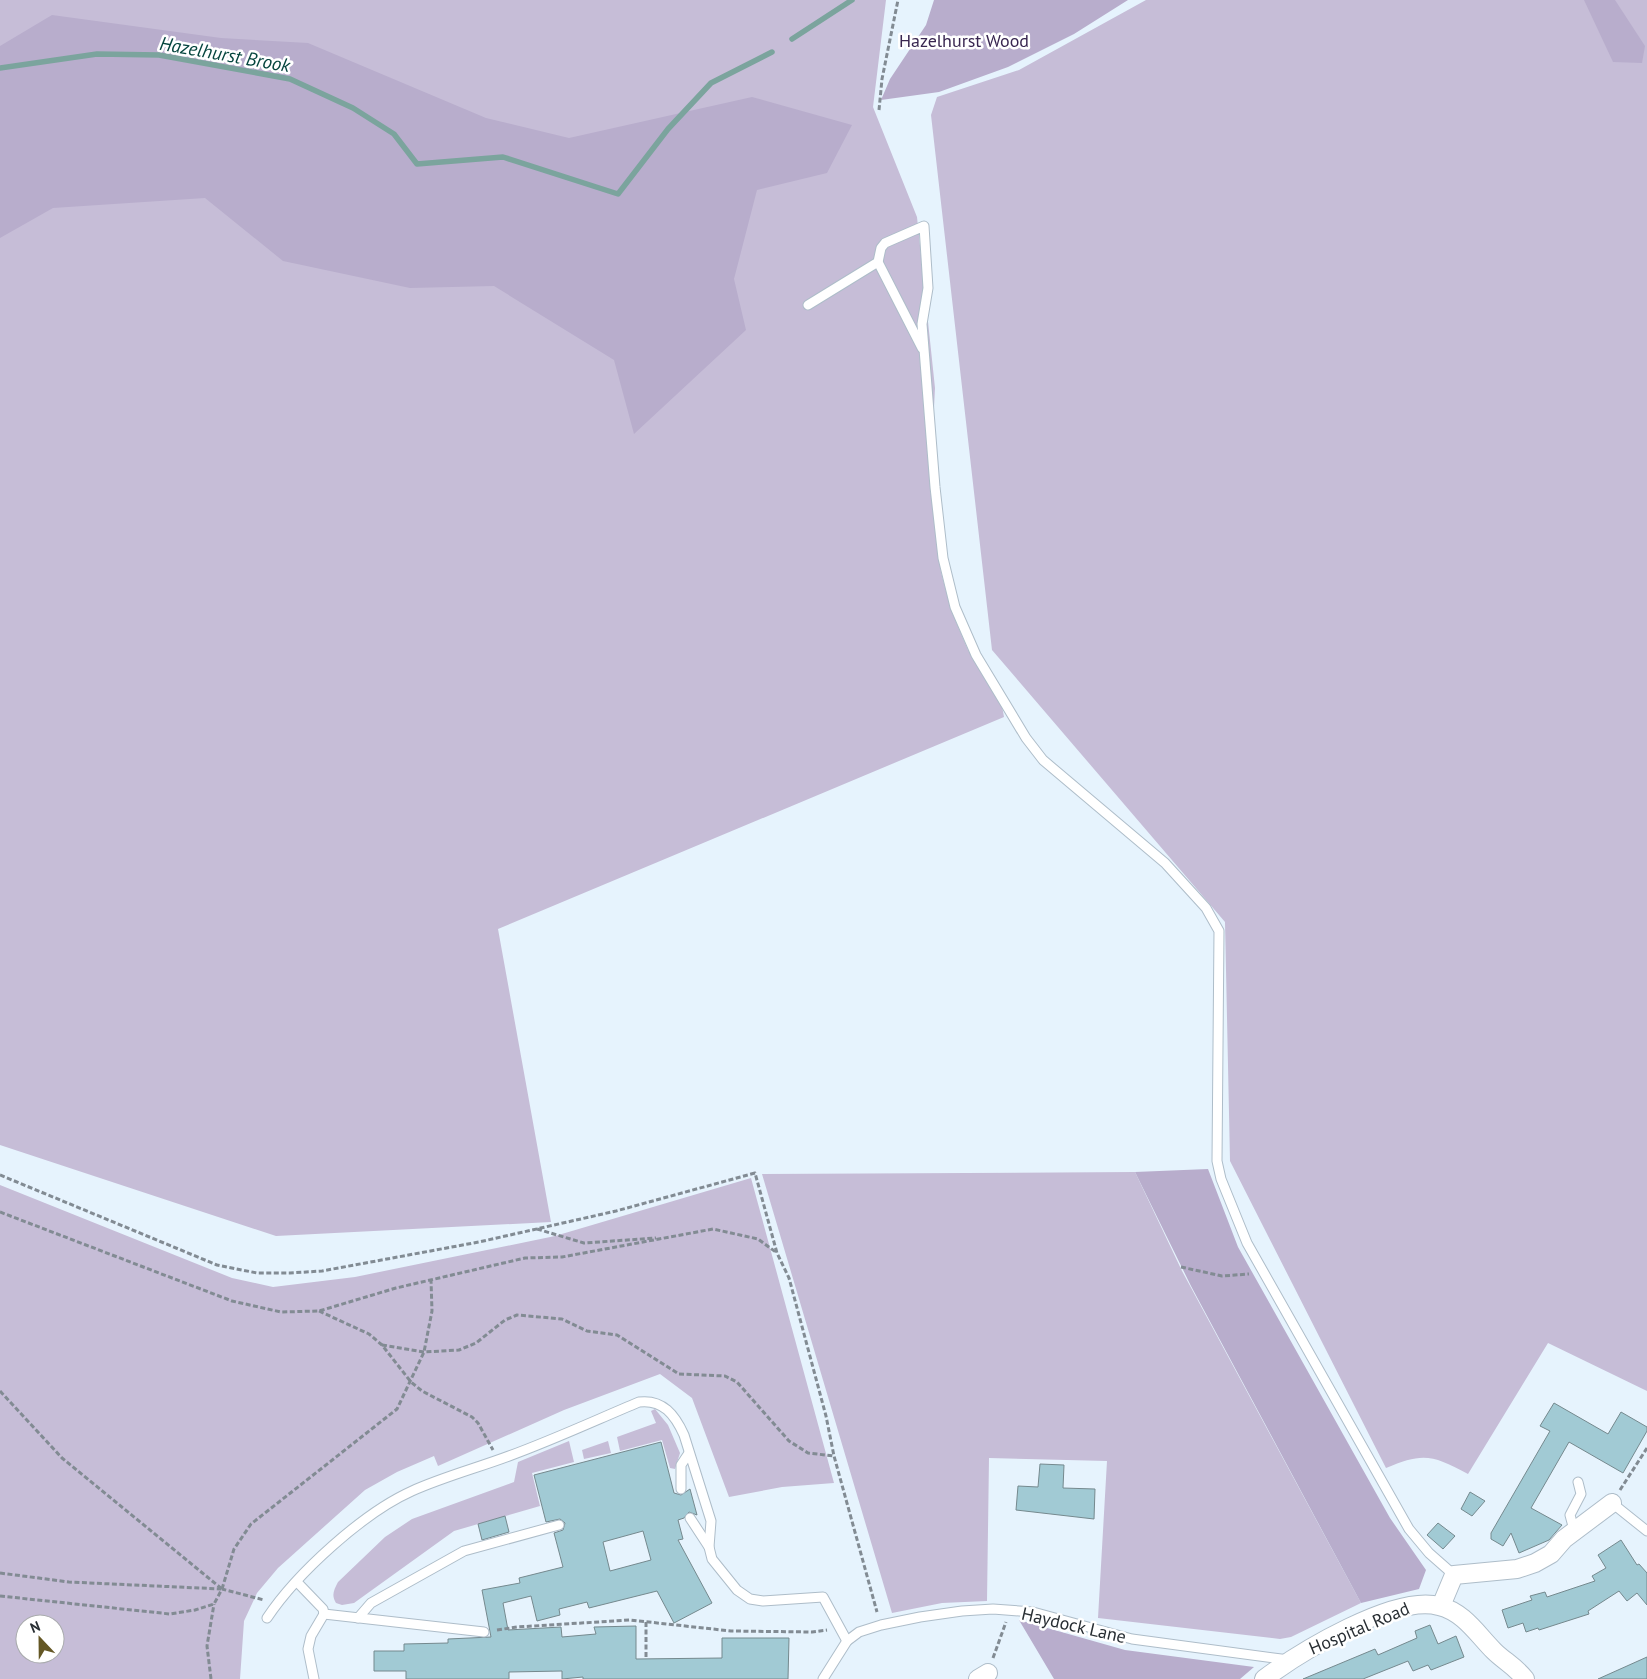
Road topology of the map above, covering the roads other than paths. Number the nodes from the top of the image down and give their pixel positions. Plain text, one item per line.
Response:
1 (878, 262) junction
2 (808, 305) dead end
3 (924, 353) junction
4 (689, 1453) junction
5 (1578, 1482) dead end
6 (681, 1489) dead end
7 (1612, 1503) joint
8 (690, 1518) dead end
9 (559, 1525) dead end
10 (1574, 1530) junction
11 (1647, 1531) edge
12 (709, 1547) junction
13 (1454, 1575) junction
14 (297, 1582) junction
15 (1440, 1606) junction
16 (324, 1614) junction
17 (267, 1618) dead end
18 (358, 1618) junction
19 (484, 1632) road end
20 (847, 1641) junction
21 (1290, 1660) junction
22 (314, 1679) edge
23 (823, 1679) edge
24 (1264, 1679) edge
25 (1525, 1679) edge

1 - 2 lane
1 - 3 lane
1 - 3 lane
3 - 13 lane
4 - 6 lane
4 - 12 lane
4 - 14 lane
5 - 10 lane
7 - 10 street
7 - 11 lane
8 - 12 lane
9 - 18 lane
10 - 13 street
12 - 20 lane
13 - 15 street
14 - 16 lane
14 - 17 lane
15 - 21 street, Hospital Road
15 - 25 street, Hospital Road
16 - 18 lane
16 - 22 lane
18 - 19 lane
20 - 21 lane, Haydock Lane
20 - 23 lane, Haydock Lane
21 - 24 street, Hospital Road

